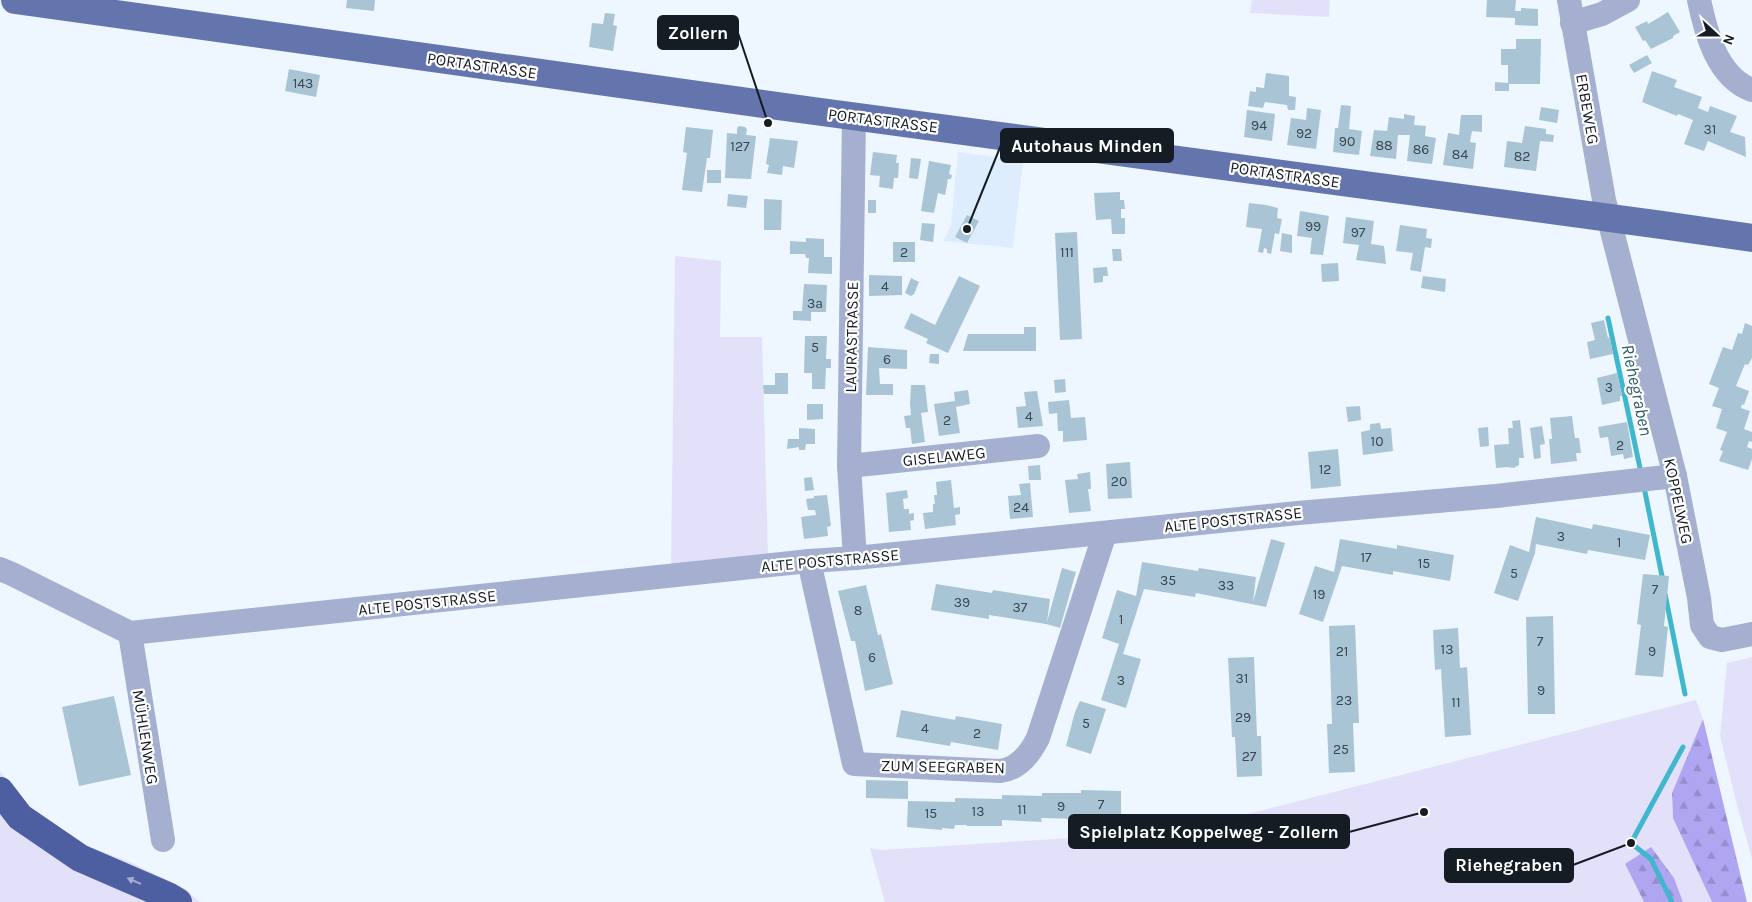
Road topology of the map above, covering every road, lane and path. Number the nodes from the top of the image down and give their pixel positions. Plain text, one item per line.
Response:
1 (15, 0) edge
2 (1569, 0) edge
3 (1628, 0) edge
4 (1699, 0) edge
5 (1572, 23) junction
6 (1752, 90) edge
7 (854, 117) junction
8 (1609, 218) junction
9 (1752, 238) edge
10 (1038, 446) dead end
11 (849, 466) junction
12 (1675, 476) junction
13 (1104, 532) junction
14 (855, 558) junction
15 (809, 561) junction
16 (0, 569) edge
17 (130, 633) junction
18 (1752, 634) edge
19 (0, 791) edge
20 (163, 840) dead end
21 (178, 902) edge

1 - 7 main road, PORTASTRASSE
2 - 5 street, ERBEWEG
3 - 5 street
4 - 6 street
5 - 8 street, ERBEWEG
7 - 8 main road, PORTASTRASSE
7 - 11 street, LAURASTRASSE
8 - 9 main road, PORTASTRASSE
8 - 12 street, KOPPELWEG
10 - 11 street, GISELAWEG
11 - 14 street, LAURASTRASSE
12 - 13 street, ALTE POSTSTRASSE
12 - 18 street, KOPPELWEG
13 - 14 street, ALTE POSTSTRASSE
13 - 15 street, ZUM SEEGRABEN
14 - 15 street, ALTE POSTSTRASSE
15 - 17 street, ALTE POSTSTRASSE
16 - 17 street
17 - 20 street, MÜHLENWEG
21 -> 19 highway

